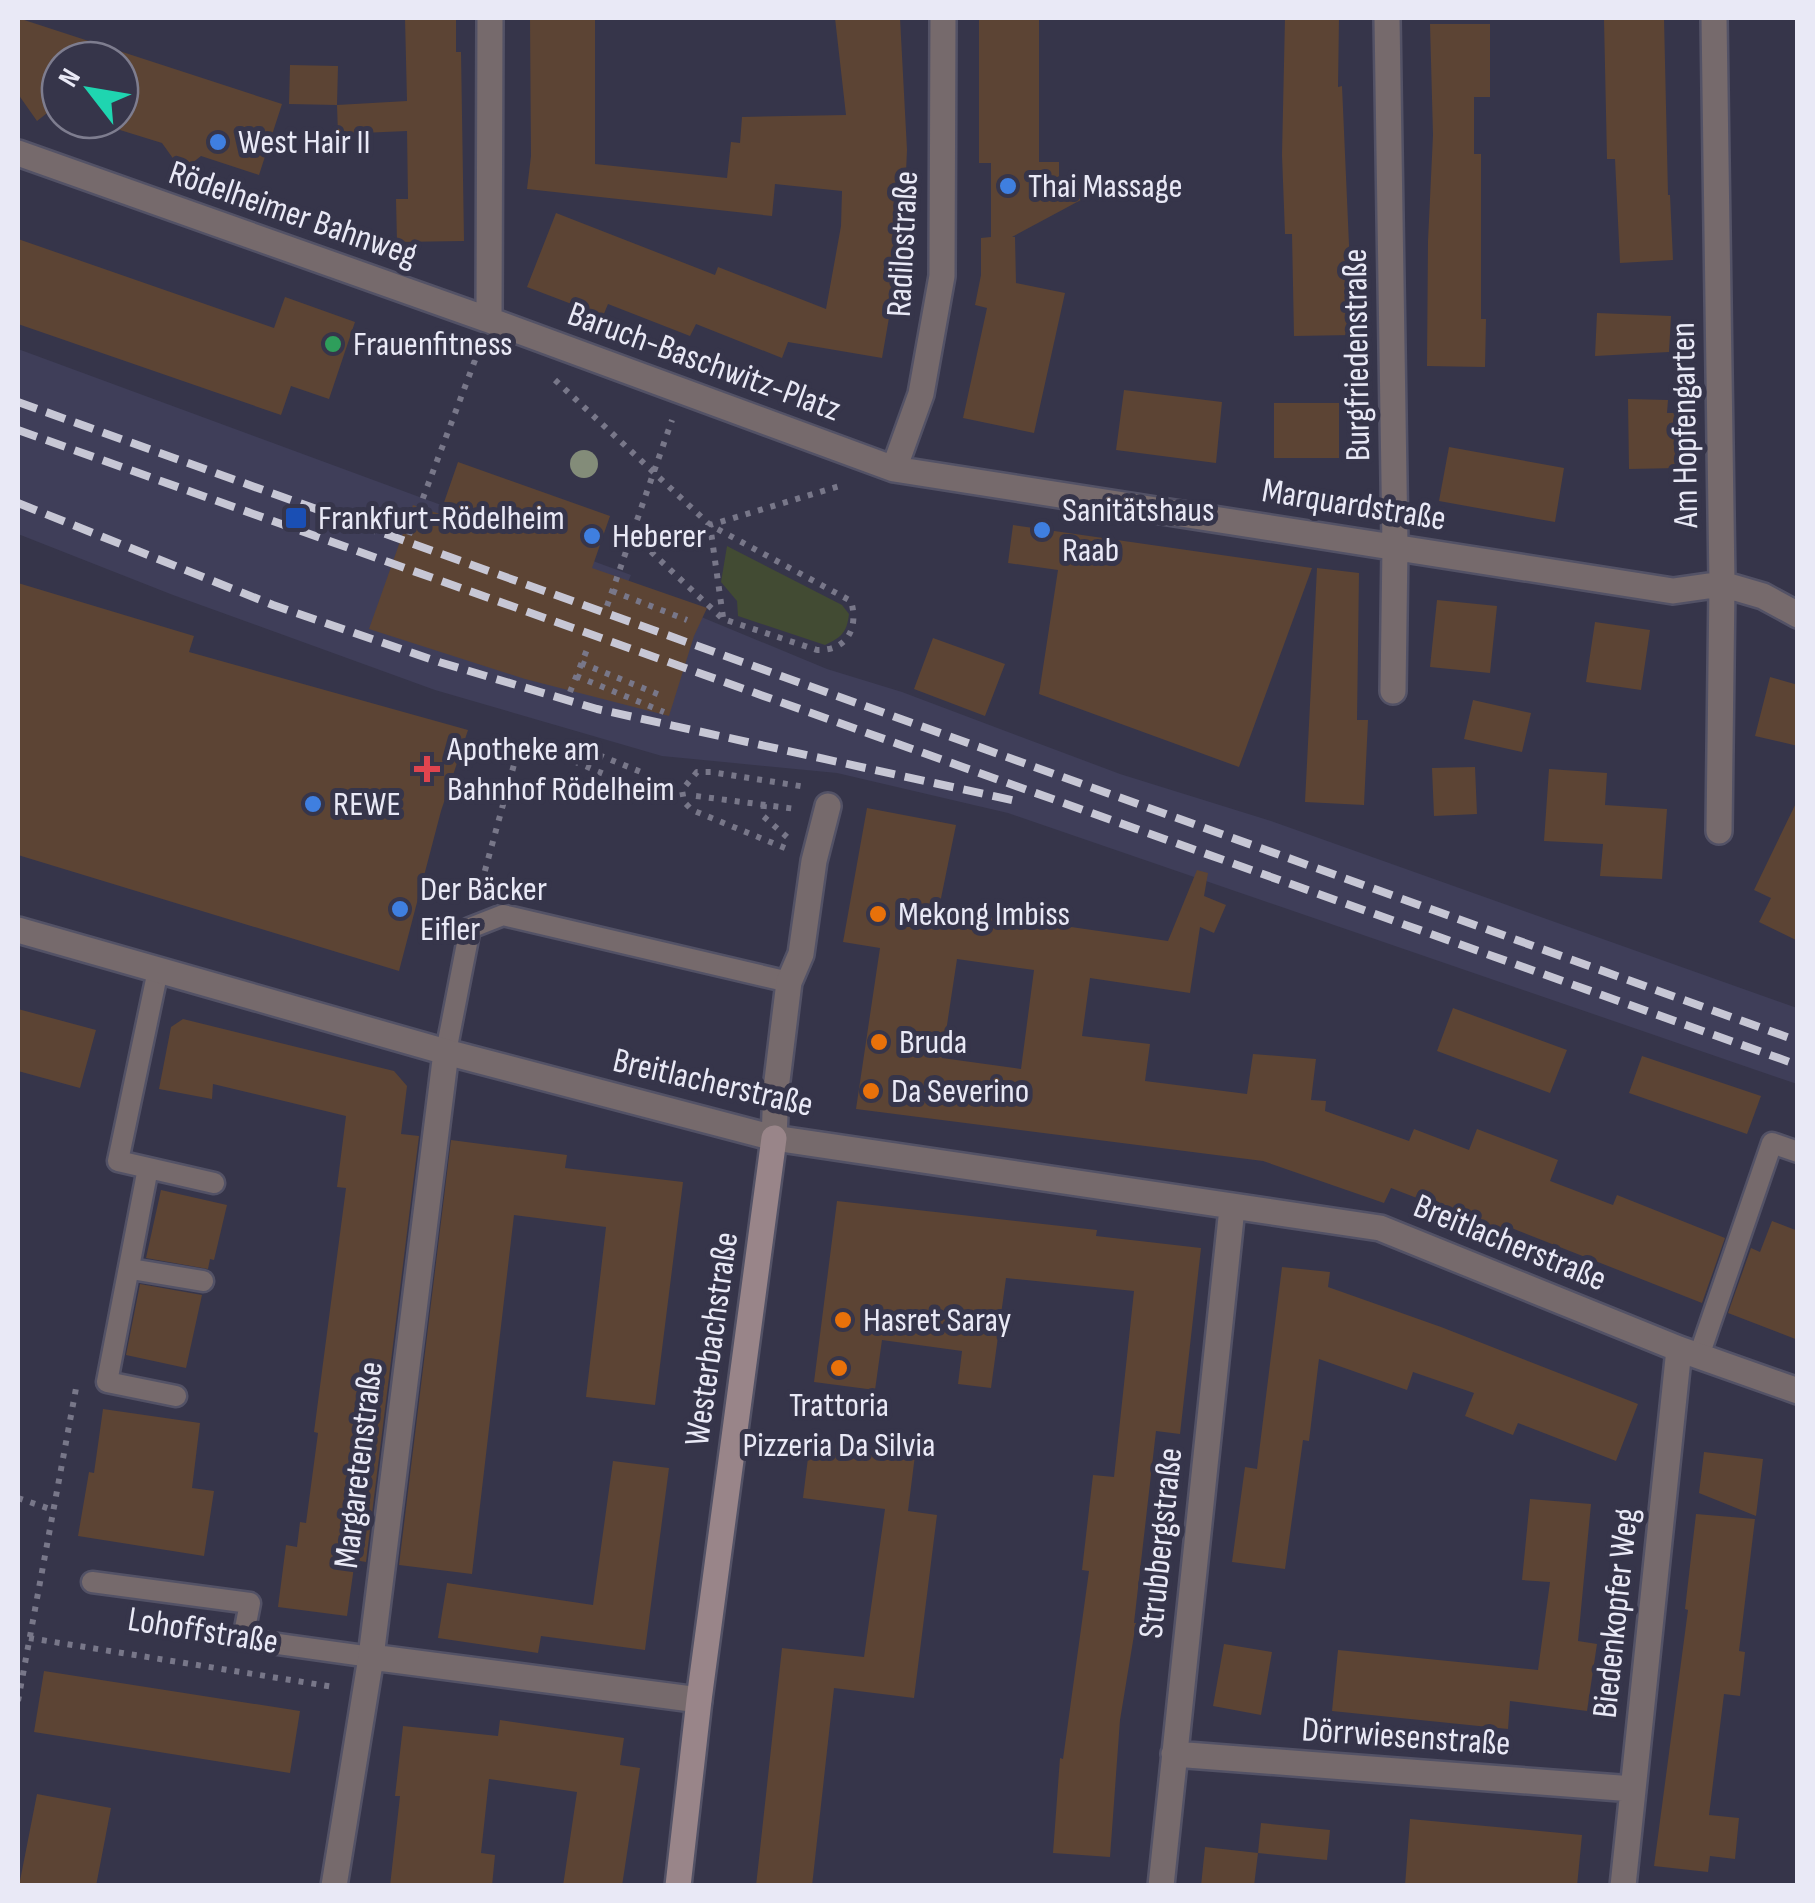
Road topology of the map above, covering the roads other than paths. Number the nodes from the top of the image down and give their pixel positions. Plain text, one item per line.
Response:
1 (490, 18) edge
2 (944, 18) edge
3 (1387, 18) edge
4 (1714, 18) edge
5 (18, 154) edge
6 (489, 320) junction
7 (894, 469) junction
8 (1395, 546) junction
9 (1722, 584) junction
10 (1798, 615) edge
11 (1393, 690) dead end
12 (824, 798) road end
13 (1719, 831) dead end
14 (18, 930) edge
15 (158, 970) junction
16 (789, 982) junction
17 (446, 1052) junction
18 (774, 1138) junction
19 (1798, 1152) edge
20 (148, 1168) junction
21 (214, 1183) dead end
22 (1232, 1208) junction
23 (131, 1269) junction
24 (203, 1281) dead end
25 (1689, 1352) junction
26 (1798, 1391) edge
27 (176, 1396) dead end
28 (92, 1582) dead end
29 (371, 1656) junction
30 (699, 1700) junction
31 (1174, 1754) junction
32 (1633, 1790) junction
33 (334, 1886) edge
34 (678, 1886) edge
35 (1161, 1886) edge
36 (1623, 1886) edge

1 - 6 street
2 - 7 street, Radilostraße
3 - 8 street, Burgfriedenstraße
4 - 9 street, Am Hopfengarten
5 - 6 street, Rödelheimer Bahnweg
6 - 7 street, Baruch-Baschwitz-Platz
7 - 8 street, Marquardstraße
8 - 9 street, Marquardstraße
8 - 11 street, Burgfriedenstraße
9 - 10 street, Marquardstraße
9 - 13 street, Am Hopfengarten
12 - 16 street, Westerbachstraße
14 - 15 street, Breitlacherstraße
15 - 17 street, Breitlacherstraße
15 - 20 lane
16 - 17 lane
16 - 18 street, Westerbachstraße
17 - 18 street, Breitlacherstraße
17 - 29 street, Margaretenstraße
18 - 22 street, Breitlacherstraße
18 - 30 street, Westerbachstraße
19 - 25 lane
20 - 21 lane
20 - 23 lane
22 - 25 street, Breitlacherstraße
22 - 31 street, Strubbergstraße
23 - 24 lane
23 - 27 lane
25 - 26 street, Breitlacherstraße
25 - 32 street, Biedenkopfer Weg
28 - 29 lane
29 - 30 street
29 - 33 street, Margaretenstraße
30 - 34 street, Westerbachstraße
31 - 32 street, Dörrwiesenstraße
31 - 35 street, Strubbergstraße
32 - 36 street, Biedenkopfer Weg

